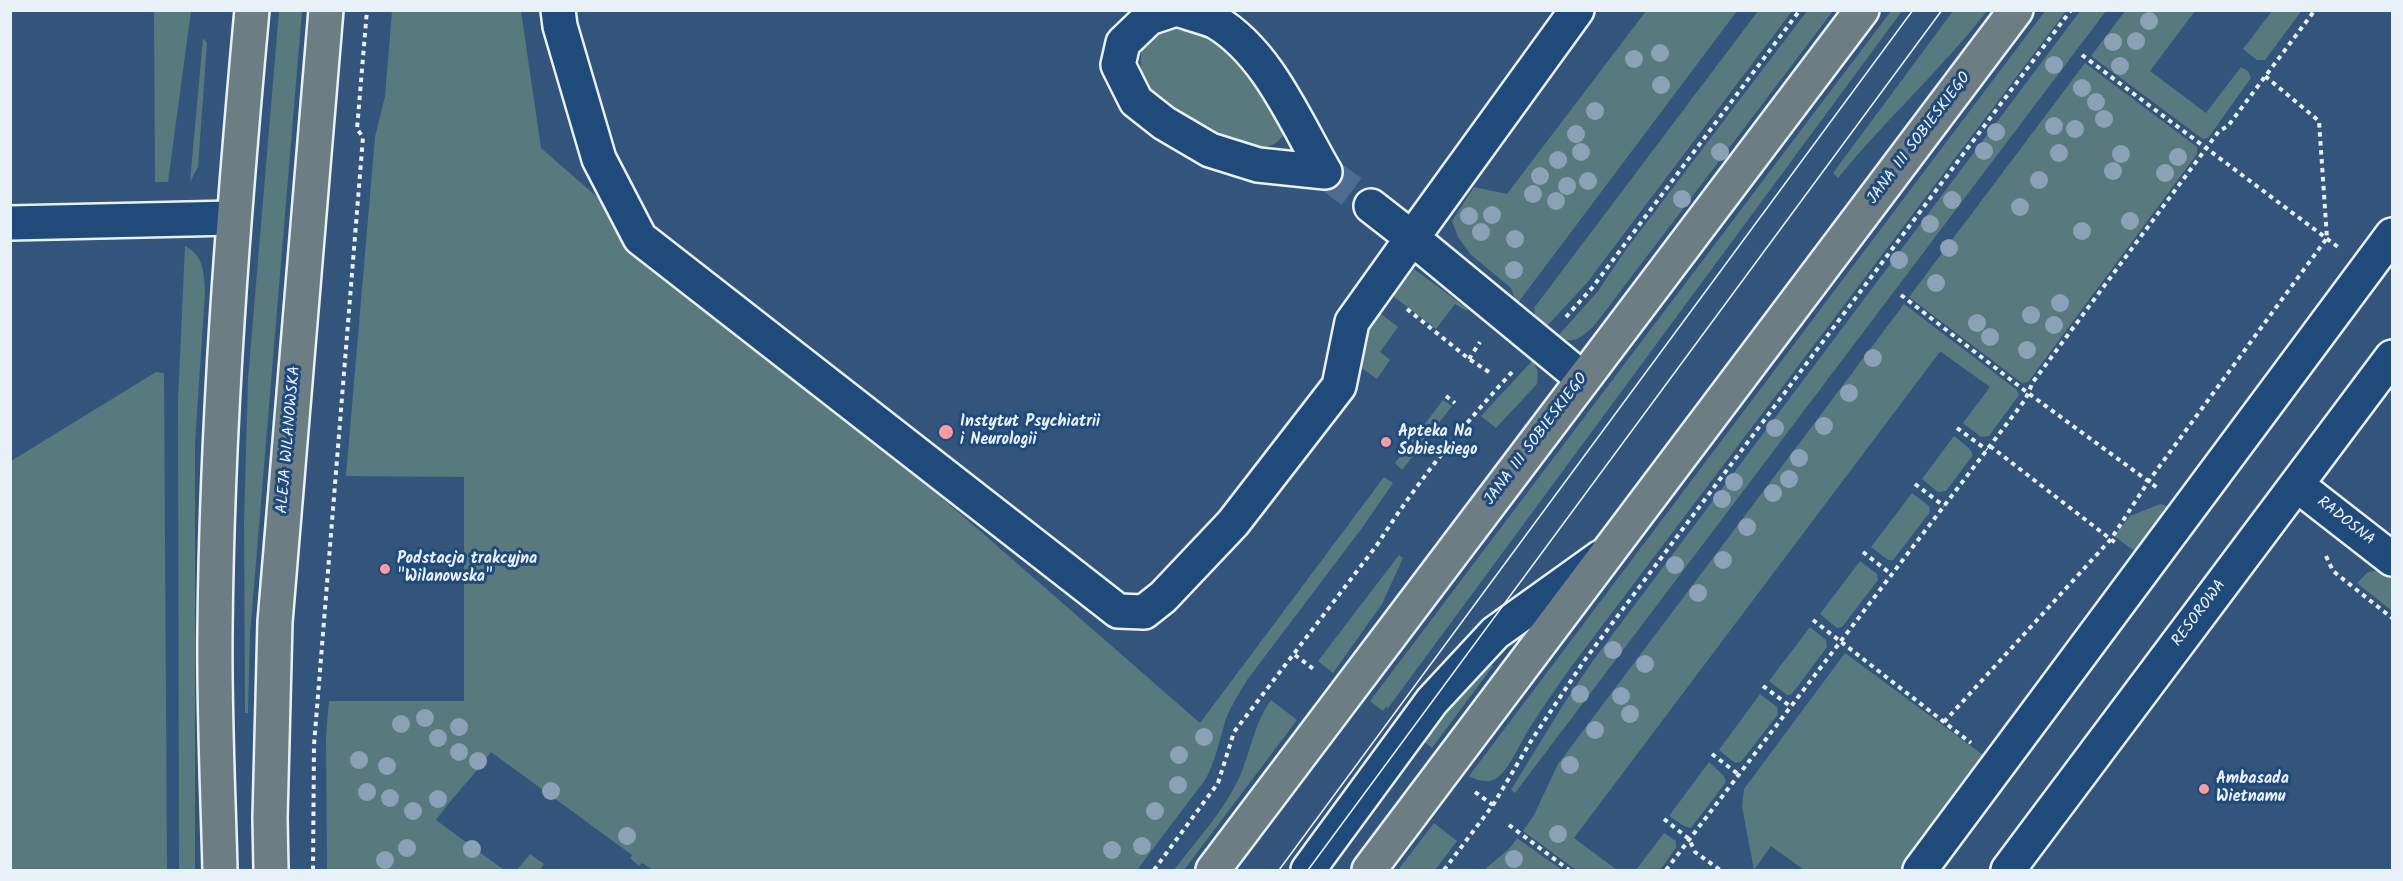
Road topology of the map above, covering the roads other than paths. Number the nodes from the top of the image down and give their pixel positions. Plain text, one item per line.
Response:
1 (252, 10) edge
2 (326, 10) edge
3 (558, 10) edge
4 (1173, 10) edge
5 (1180, 10) edge
6 (1577, 10) edge
7 (1862, 10) edge
8 (2016, 10) edge
9 (1371, 206) tunnel mouth
10 (233, 218) junction
11 (10, 223) edge
12 (2392, 235) edge
13 (1412, 238) junction
14 (2392, 357) edge
15 (1583, 380) junction
16 (2297, 485) junction
17 (1611, 549) junction
18 (2392, 560) edge
19 (220, 870) edge
20 (272, 870) edge
21 (1213, 870) edge
22 (1308, 870) edge
23 (1369, 870) edge
24 (1920, 870) edge
25 (2008, 870) edge

1 - 10 main road
2 - 20 main road, ALEJA WILANOWSKA
3 - 13 street
4 - 5 street
6 - 13 street
7 - 15 main road, JANA III SOBIESKIEGO
8 - 17 main road, JANA III SOBIESKIEGO
9 - 13 street
10 - 11 street
10 - 19 main road
12 - 24 street
13 - 15 street
14 - 16 street, RESOROWA
15 - 21 main road, JANA III SOBIESKIEGO
16 - 18 street, RADOSNA
16 - 25 street, RESOROWA
17 - 22 street
17 - 23 main road, JANA III SOBIESKIEGO

